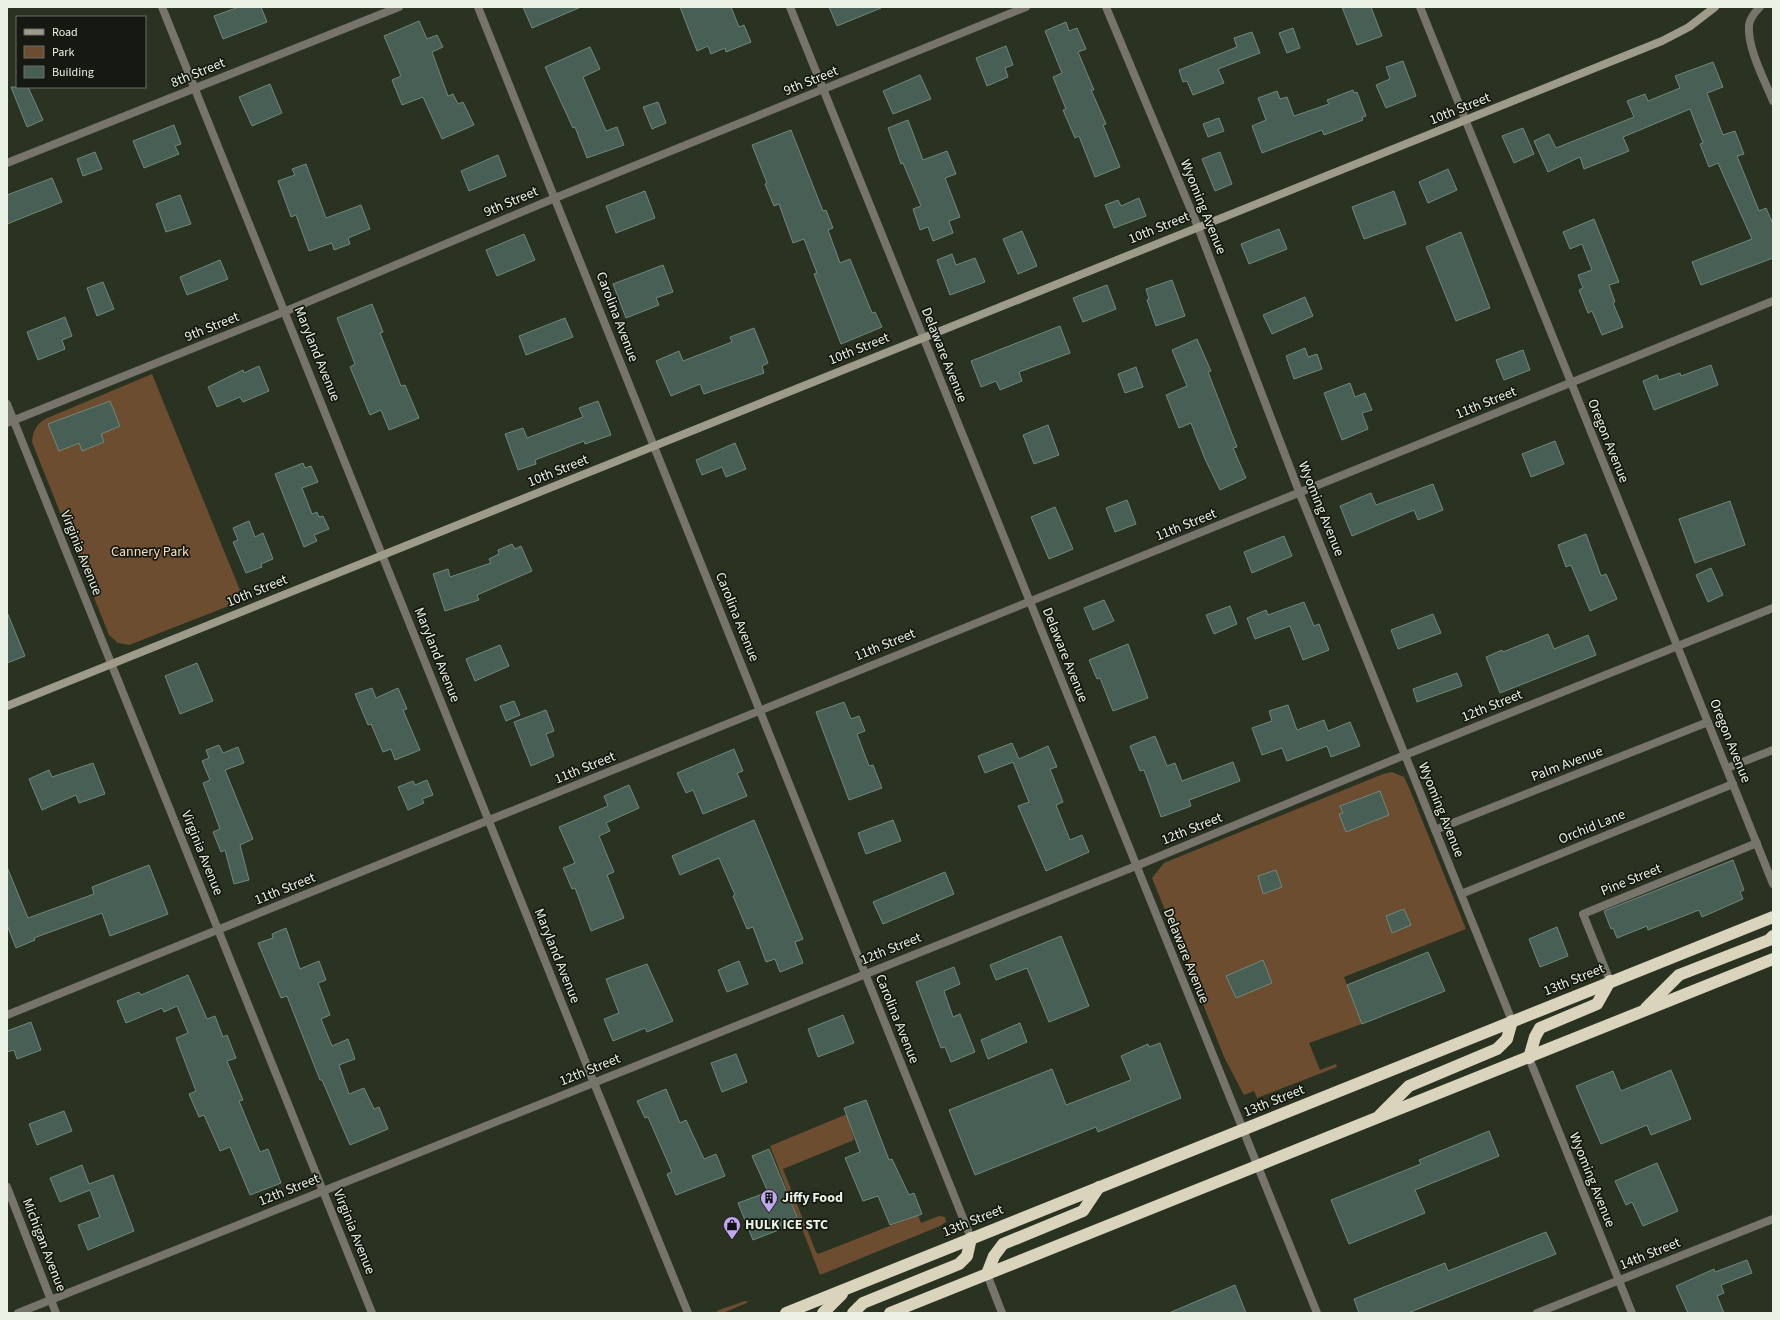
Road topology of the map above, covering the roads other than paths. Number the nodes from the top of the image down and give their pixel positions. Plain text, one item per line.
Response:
1 (162, 7) edge
2 (399, 7) edge
3 (478, 7) edge
4 (790, 7) edge
5 (1026, 7) edge
6 (1106, 7) edge
7 (1420, 7) edge
8 (1715, 7) edge
9 (1760, 7) edge
10 (195, 88) junction
11 (824, 90) junction
12 (1773, 102) edge
13 (1466, 121) junction
14 (7, 163) edge
15 (555, 198) junction
16 (1198, 227) junction
17 (1773, 301) edge
18 (286, 311) junction
19 (923, 338) junction
20 (1571, 382) junction
21 (7, 404) edge
22 (10, 422) edge
23 (654, 446) junction
24 (1300, 494) junction
25 (382, 554) junction
26 (1029, 601) junction
27 (1773, 608) edge
28 (1677, 647) junction
29 (112, 664) junction
30 (7, 706) edge
31 (760, 709) junction
32 (1708, 722) junction
33 (1773, 750) edge
34 (1405, 755) junction
35 (1727, 768) junction
36 (1733, 784) junction
37 (490, 821) junction
38 (1435, 830) junction
39 (1757, 843) junction
40 (1136, 866) junction
41 (1773, 884) edge
42 (1461, 894) junction
43 (1773, 917) edge
44 (219, 929) junction
45 (1773, 936) edge
46 (1773, 960) edge
47 (865, 973) junction
48 (1610, 981) junction
49 (1643, 1012) junction
50 (7, 1015) edge
51 (1512, 1021) junction
52 (1528, 1058) junction
53 (594, 1082) junction
54 (1376, 1118) junction
55 (1243, 1130) junction
56 (1257, 1165) junction
57 (7, 1187) edge
58 (1099, 1187) junction
59 (323, 1191) junction
60 (1773, 1219) edge
61 (971, 1238) junction
62 (987, 1274) junction
63 (1619, 1281) junction
64 (846, 1290) junction
65 (51, 1300) junction
66 (18, 1313) edge
67 (56, 1313) edge
68 (372, 1313) edge
69 (688, 1313) edge
70 (786, 1313) edge
71 (823, 1313) edge
72 (853, 1313) edge
73 (890, 1313) edge
74 (1002, 1313) edge
75 (1317, 1313) edge
76 (1537, 1313) edge
77 (1632, 1313) edge

1 - 10 street, Maryland Avenue
2 - 10 street, 8th Street
3 - 15 street, Carolina Avenue
4 - 11 street, Delaware Avenue
5 - 11 street, 9th Street
6 - 16 street, Wyoming Avenue
7 - 13 street, Oregon Avenue
8 - 13 street, 10th Street
9 - 12 street
10 - 14 street, 8th Street
10 - 18 street, Maryland Avenue
11 - 15 street, 9th Street
11 - 19 street, Delaware Avenue
13 - 16 street, 10th Street
13 - 20 street, Oregon Avenue
15 - 18 street, 9th Street
15 - 23 street, Carolina Avenue
16 - 19 street, 10th Street
16 - 24 street, Wyoming Avenue
17 - 20 street, 11th Street
18 - 22 street, 9th Street
18 - 25 street, Maryland Avenue
19 - 23 street, 10th Street
19 - 26 street, Delaware Avenue
20 - 24 street, 11th Street
20 - 28 street, Oregon Avenue
21 - 22 street, Virginia Avenue
22 - 29 street, Virginia Avenue
23 - 25 street, 10th Street
23 - 31 street, Carolina Avenue
24 - 26 street, 11th Street
24 - 34 street, Wyoming Avenue
25 - 29 street, 10th Street
25 - 37 street, Maryland Avenue
26 - 31 street, 11th Street
26 - 40 street, Delaware Avenue
27 - 28 street, 12th Street
28 - 32 street, Oregon Avenue
28 - 34 street, 12th Street
29 - 30 street, 10th Street
29 - 44 street, Virginia Avenue
31 - 37 street, 11th Street
31 - 47 street, Carolina Avenue
32 - 35 street, Oregon Avenue
32 - 38 street, Palm Avenue
33 - 35 street
34 - 38 street, Wyoming Avenue
34 - 40 street, 12th Street
35 - 36 street, Oregon Avenue
36 - 39 street, Oregon Avenue
36 - 42 street, Orchid Lane
37 - 44 street, 11th Street
37 - 53 street, Maryland Avenue
38 - 42 street, Wyoming Avenue
39 - 41 street, Oregon Avenue
39 - 48 street, Pine Street
40 - 47 street, 12th Street
40 - 55 street, Delaware Avenue
42 - 51 street, Wyoming Avenue
43 - 48 highway, 13th Street
44 - 50 street, 11th Street
44 - 59 street, Virginia Avenue
45 - 49 highway
46 - 49 highway
47 - 53 street, 12th Street
47 - 61 street, Carolina Avenue
48 - 51 highway, 13th Street
48 - 52 highway
49 - 52 highway
51 - 54 highway
51 - 55 highway, 13th Street
52 - 54 highway
52 - 63 street, Wyoming Avenue
53 - 59 street, 12th Street
53 - 69 street, Maryland Avenue
54 - 56 highway
55 - 56 street, Delaware Avenue
55 - 58 highway, 13th Street
56 - 62 highway
56 - 75 street, Delaware Avenue
57 - 65 street, Michigan Avenue
58 - 61 highway, 13th Street
58 - 62 highway
59 - 65 street, 12th Street
59 - 68 street, Virginia Avenue
60 - 63 street, 14th Street
61 - 64 highway, 13th Street
61 - 72 highway
62 - 73 highway
62 - 74 street
63 - 76 street, 14th Street
63 - 77 street, Wyoming Avenue
64 - 70 highway, 13th Street
64 - 71 highway
65 - 66 street, 12th Street
65 - 67 street, Michigan Avenue

